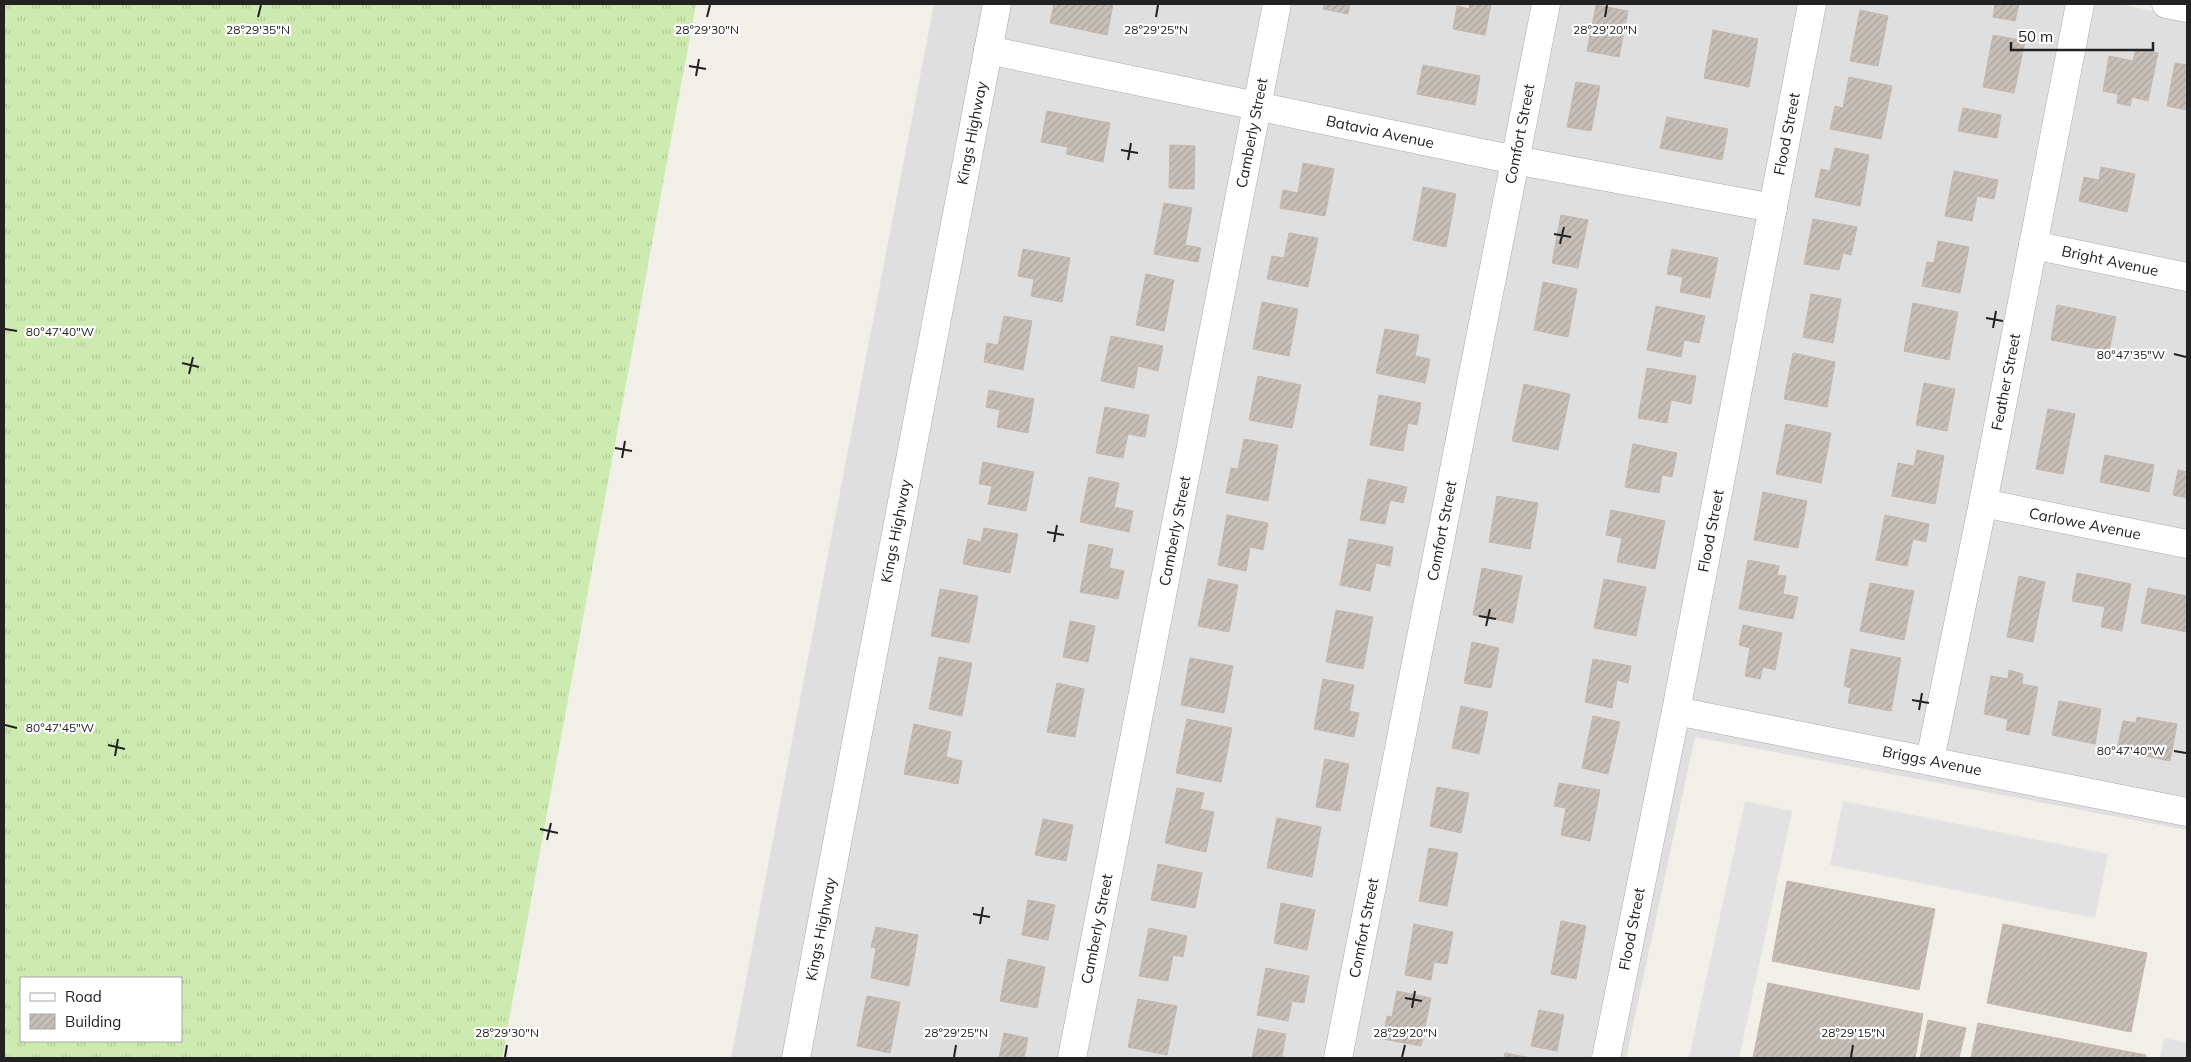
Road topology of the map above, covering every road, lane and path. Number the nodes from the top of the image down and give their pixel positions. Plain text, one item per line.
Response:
1 (997, 4) edge
2 (1278, 4) edge
3 (1546, 4) edge
4 (1812, 4) edge
5 (2080, 4) edge
6 (2166, 4) edge
7 (2187, 8) edge
8 (988, 50) junction
9 (1257, 107) junction
10 (1515, 160) junction
11 (1772, 208) junction
12 (2033, 245) junction
13 (2187, 277) edge
14 (1983, 503) junction
15 (2187, 544) edge
16 (1676, 711) junction
17 (1930, 760) junction
18 (2187, 812) edge
19 (796, 1058) edge
20 (1072, 1058) edge
21 (1338, 1058) edge
22 (1606, 1058) edge

1 - 8 street, Kings Highway
2 - 9 street, Camberly Street
3 - 10 street, Comfort Street
4 - 11 street, Flood Street
5 - 12 street, Feather Street
6 - 7 street
8 - 9 street, Batavia Avenue
8 - 19 street, Kings Highway
9 - 10 street, Batavia Avenue
9 - 20 street, Camberly Street
10 - 11 street, Batavia Avenue
10 - 21 street, Comfort Street
11 - 16 street, Flood Street
12 - 13 street, Bright Avenue
12 - 14 street, Feather Street
14 - 15 street, Carlowe Avenue
14 - 17 street, Feather Street
16 - 17 street, Briggs Avenue
16 - 22 street, Flood Street
17 - 18 street, Briggs Avenue

